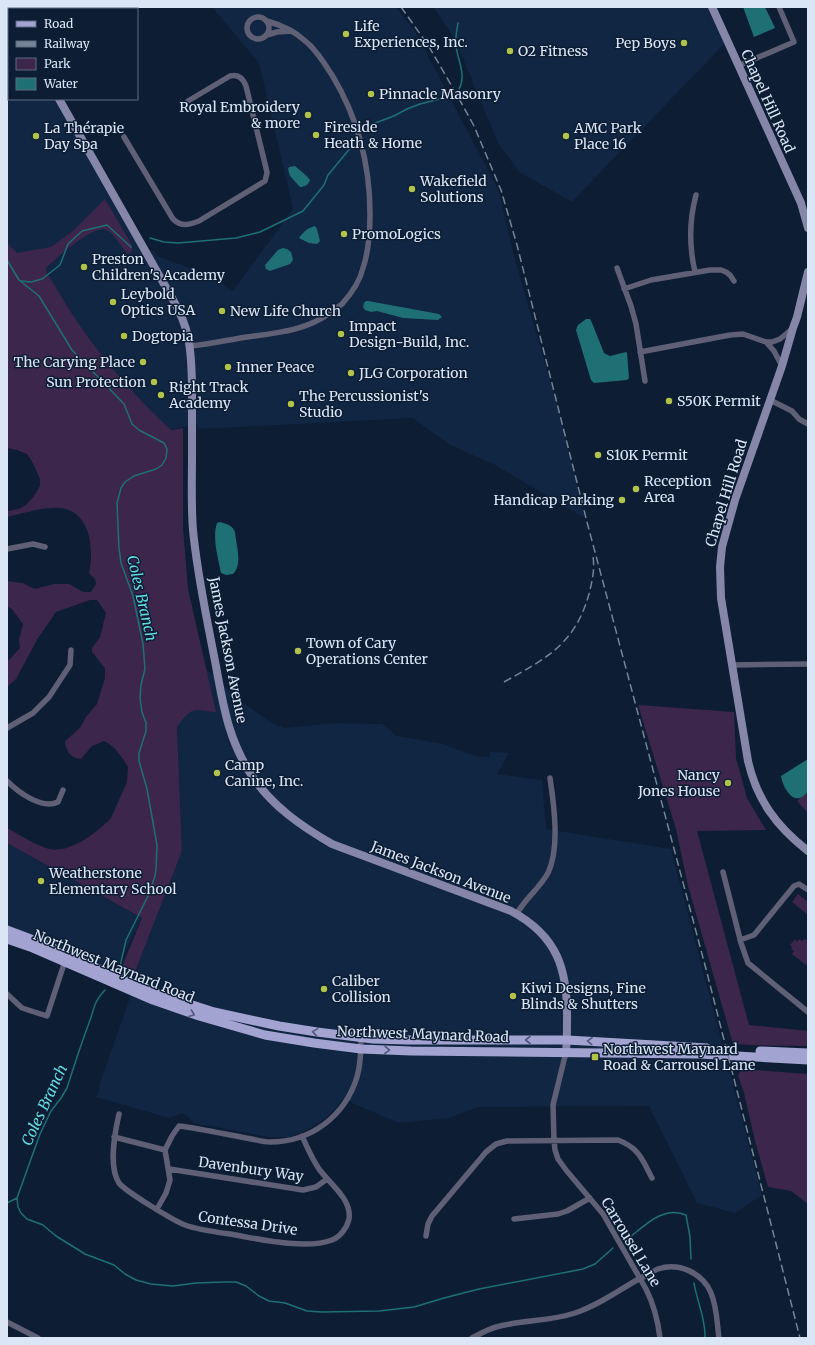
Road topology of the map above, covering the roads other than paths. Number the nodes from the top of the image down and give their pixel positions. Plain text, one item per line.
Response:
1 (712, 7) edge
2 (779, 7) edge
3 (267, 21) junction
4 (292, 31) junction
5 (267, 35) junction
6 (738, 66) junction
7 (60, 100) edge
8 (188, 101) dead end
9 (124, 136) dead end
10 (696, 195) dead end
11 (808, 228) edge
12 (617, 268) dead end
13 (695, 272) junction
14 (808, 272) edge
15 (734, 281) dead end
16 (624, 289) junction
17 (793, 328) junction
18 (766, 342) junction
19 (190, 346) junction
20 (640, 352) junction
21 (782, 366) junction
22 (645, 381) dead end
23 (770, 400) junction
24 (808, 424) edge
25 (45, 547) dead end
26 (7, 549) edge
27 (71, 650) dead end
28 (808, 664) edge
29 (733, 665) junction
30 (7, 728) edge
31 (550, 778) dead end
32 (7, 781) edge
33 (63, 790) dead end
34 (808, 851) edge
35 (723, 872) dead end
36 (808, 890) edge
37 (516, 914) junction
38 (7, 930) edge
39 (7, 938) edge
40 (740, 940) junction
41 (65, 961) junction
42 (7, 994) edge
43 (808, 1012) edge
44 (361, 1038) junction
45 (567, 1040) junction
46 (361, 1049) junction
47 (700, 1050) junction
48 (566, 1052) junction
49 (808, 1053) edge
50 (747, 1054) junction
51 (808, 1060) edge
52 (119, 1114) dead end
53 (302, 1136) junction
54 (114, 1137) junction
55 (554, 1140) junction
56 (165, 1150) junction
57 (169, 1169) junction
58 (652, 1178) dead end
59 (327, 1179) junction
60 (590, 1198) junction
61 (156, 1209) junction
62 (514, 1219) dead end
63 (426, 1236) dead end
64 (640, 1279) junction
65 (7, 1322) edge
66 (38, 1338) edge
67 (472, 1338) edge
68 (660, 1338) edge
69 (719, 1338) edge

1 - 6 street, Chapel Hill Road
2 - 6 street
3 - 4 street
3 - 5 street
3 - 5 street
4 - 5 street
4 - 19 street
6 - 11 street, Chapel Hill Road
7 - 19 street, James Jackson Avenue
8 - 9 street
10 - 13 street
12 - 16 street
13 - 15 street
13 - 16 street
14 - 17 street, Chapel Hill Road
16 - 20 street
17 - 18 street
17 - 21 street, Chapel Hill Road
18 - 20 street
18 - 21 street
19 - 37 street, James Jackson Avenue
20 - 22 street
21 - 23 street, Chapel Hill Road
23 - 24 street
23 - 29 street, Chapel Hill Road
25 - 26 street
27 - 30 street
28 - 29 street
29 - 34 street, Chapel Hill Road
31 - 37 street
32 - 33 street
35 - 40 street
36 - 40 street
37 - 45 street, James Jackson Avenue
44 -> 38 main road, Northwest Maynard Road
39 - 41 main road, Northwest Maynard Road
40 - 43 street
41 - 42 street
41 -> 46 main road, Northwest Maynard Road
45 -> 44 main road, Northwest Maynard Road
44 - 46 street
47 -> 45 main road, Northwest Maynard Road
45 - 48 street, James Jackson Avenue
46 -> 48 main road, Northwest Maynard Road
46 - 53 street
47 - 48 main road, Northwest Maynard Road
47 - 50 main road, Northwest Maynard Road
48 - 55 street, Carrousel Lane
49 - 50 main road, Northwest Maynard Road
50 - 51 main road, Northwest Maynard Road
52 - 54 street, Contessa Drive
53 - 56 street
53 - 59 street, Contessa Drive
54 - 56 street
54 - 61 street, Contessa Drive
55 - 58 street
55 - 60 street, Carrousel Lane
55 - 63 street
56 - 57 street
57 - 59 street, Davenbury Way
57 - 61 street
59 - 61 street, Contessa Drive
60 - 62 street
60 - 64 street, Carrousel Lane
64 - 67 street
64 - 68 street, Carrousel Lane
64 - 69 street
65 - 66 street

